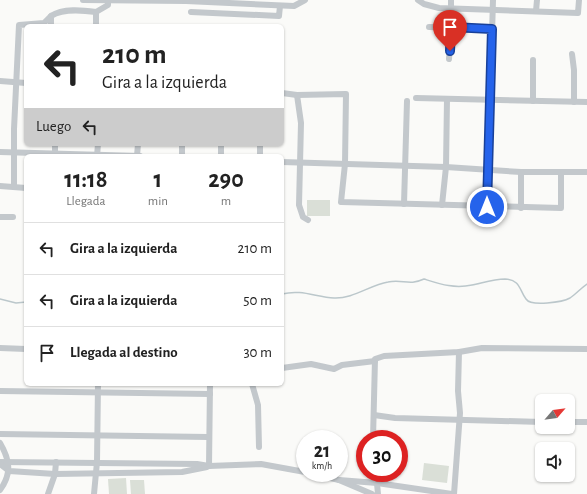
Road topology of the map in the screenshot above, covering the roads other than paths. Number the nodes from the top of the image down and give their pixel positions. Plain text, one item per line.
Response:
1 (83, 0) edge
2 (103, 0) edge
3 (141, 0) edge
4 (186, 0) edge
5 (305, 0) edge
6 (418, 0) edge
7 (451, 0) edge
8 (492, 0) edge
9 (537, 0) edge
10 (579, 0) edge
11 (236, 2) edge
12 (276, 4) edge
13 (451, 9) junction
14 (492, 9) junction
15 (536, 11) junction
16 (96, 12) junction
17 (191, 12) dead end
18 (235, 14) junction
19 (51, 16) junction
20 (32, 24) edge
21 (52, 24) edge
22 (96, 24) edge
23 (24, 25) edge
24 (430, 27) dead end
25 (444, 27) junction
26 (451, 27) junction
27 (492, 29) junction
28 (19, 47) junction
29 (24, 47) edge
30 (572, 54) dead end
31 (449, 59) dead end
32 (533, 60) dead end
33 (0, 81) edge
34 (17, 82) junction
35 (24, 83) edge
36 (284, 93) edge
37 (297, 95) junction
38 (416, 98) dead end
39 (447, 98) junction
40 (489, 100) junction
41 (407, 101) dead end
42 (533, 101) junction
43 (574, 102) junction
44 (587, 102) edge
45 (0, 152) edge
46 (14, 152) junction
47 (41, 154) edge
48 (284, 162) edge
49 (300, 163) junction
50 (345, 164) junction
51 (406, 166) junction
52 (446, 167) junction
53 (487, 170) junction
54 (521, 172) junction
55 (587, 172) edge
56 (561, 173) junction
57 (0, 186) edge
58 (14, 187) junction
59 (24, 188) edge
60 (404, 204) junction
61 (442, 205) junction
62 (487, 207) junction
63 (521, 208) junction
64 (0, 217) edge
65 (13, 217) dead end
66 (308, 220) dead end
67 (0, 348) edge
68 (24, 349) edge
69 (587, 349) edge
70 (459, 352) junction
71 (375, 361) junction
72 (284, 368) edge
73 (98, 386) edge
74 (210, 386) edge
75 (253, 386) edge
76 (0, 391) edge
77 (98, 393) junction
78 (210, 394) junction
79 (374, 414) junction
80 (460, 420) junction
81 (535, 422) edge
82 (575, 422) edge
83 (587, 422) edge
84 (373, 430) edge
85 (0, 434) edge
86 (98, 435) junction
87 (208, 437) junction
88 (0, 443) edge
89 (259, 447) dead end
90 (9, 462) junction
91 (56, 462) junction
92 (97, 462) junction
93 (0, 463) edge
94 (209, 466) junction
95 (296, 470) edge
96 (9, 471) junction
97 (97, 473) junction
98 (55, 474) junction
99 (348, 481) edge
100 (344, 482) edge
101 (377, 483) junction
102 (0, 490) edge
103 (48, 494) edge
104 (94, 494) edge
105 (372, 494) edge
106 (378, 494) edge
107 (453, 494) edge

1 - 2 street
2 - 3 street
2 - 16 street
3 - 4 street
4 - 11 street
5 - 12 street
6 - 13 street
7 - 13 street
8 - 14 street
9 - 15 street
10 - 15 street
11 - 12 street
11 - 18 street
12 - 18 street
13 - 14 street
13 - 25 street
14 - 15 street
14 - 27 street
16 - 19 street
16 - 22 street
17 - 18 street
19 - 20 street
19 - 21 street
23 - 28 street
24 - 25 street
25 - 26 street
26 - 27 street
26 - 31 street
27 - 40 street
28 - 29 street
28 - 34 street
30 - 43 street
32 - 42 street
33 - 34 street
34 - 35 street
34 - 46 street
36 - 37 street
37 - 49 street
37 - 50 street
38 - 39 street
39 - 40 street
39 - 52 street
40 - 42 street
40 - 53 street
41 - 51 street
42 - 43 street
43 - 44 street
45 - 46 street
46 - 47 street
46 - 58 street
48 - 49 street
49 - 50 street
49 - 66 street
50 - 51 street
50 - 60 street
51 - 52 street
51 - 60 street
52 - 53 street
52 - 61 street
53 - 54 street
53 - 62 street
54 - 56 street
54 - 63 street
55 - 56 street
56 - 63 street
57 - 58 street
58 - 59 street
60 - 61 street
61 - 62 street
62 - 63 street
64 - 65 street
67 - 68 street
69 - 70 street
70 - 71 street
70 - 80 street
71 - 72 street
71 - 79 street
73 - 77 street
74 - 78 street
75 - 89 street
76 - 77 street
77 - 78 street
77 - 86 street
78 - 87 street
79 - 80 street
79 - 84 street
80 - 81 street
80 - 107 street
82 - 83 street
85 - 86 street
86 - 87 street
86 - 92 street
87 - 94 street
88 - 90 street
90 - 91 street
90 - 93 street
90 - 96 street
91 - 92 street
91 - 98 street
92 - 94 street
92 - 97 street
93 - 96 street
94 - 95 street
94 - 97 street
96 - 98 street
96 - 102 street
97 - 98 street
97 - 104 street
98 - 103 street
99 - 101 street
100 - 105 street
101 - 106 street
101 - 107 street

